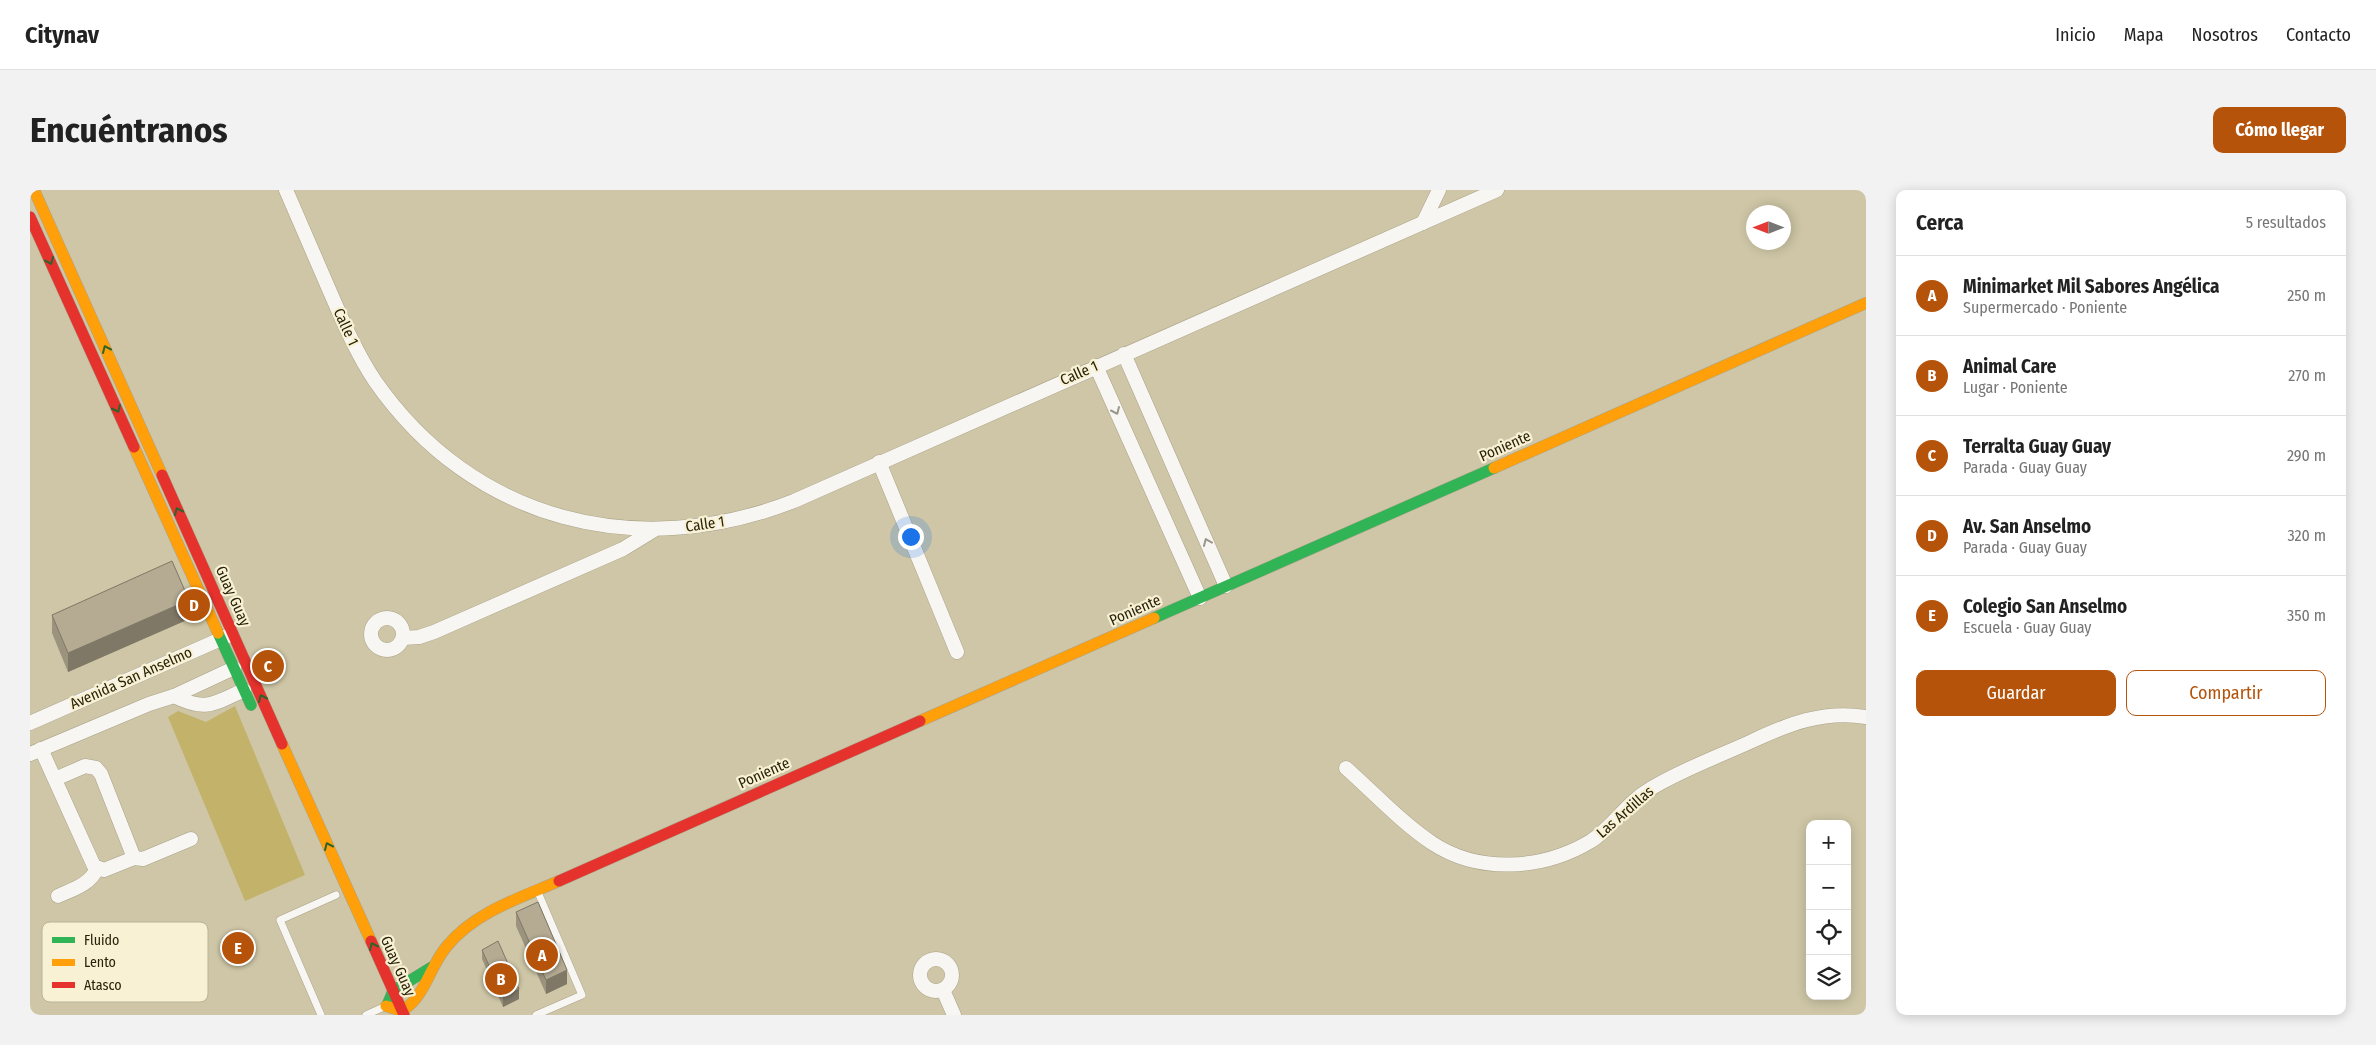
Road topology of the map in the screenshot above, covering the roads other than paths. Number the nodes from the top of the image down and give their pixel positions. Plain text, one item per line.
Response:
1 (34, 190) edge
2 (286, 190) edge
3 (1439, 190) edge
4 (1497, 190) edge
5 (30, 217) edge
6 (1423, 223) junction
7 (1866, 303) edge
8 (1124, 354) junction
9 (1096, 366) junction
10 (879, 462) junction
11 (654, 530) junction
12 (188, 534) junction
13 (180, 559) junction
14 (202, 564) junction
15 (1226, 586) junction
16 (1200, 598) junction
17 (227, 636) junction
18 (403, 638) dead end
19 (957, 652) dead end
20 (234, 668) junction
21 (244, 690) junction
22 (174, 696) junction
23 (256, 717) dead end
24 (1866, 717) edge
25 (30, 723) edge
26 (36, 752) edge
27 (1346, 768) dead end
28 (55, 779) junction
29 (191, 839) dead end
30 (134, 858) junction
31 (98, 869) junction
32 (348, 890) junction
33 (537, 890) junction
34 (336, 895) joint
35 (58, 896) dead end
36 (432, 967) junction
37 (379, 990) dead end
38 (943, 990) dead end
39 (393, 991) junction
40 (388, 1010) edge
41 (403, 1013) edge
42 (321, 1015) edge
43 (366, 1015) edge
44 (536, 1015) edge
45 (954, 1015) edge

12 -> 1 street, Guay Guay
2 - 11 street, Calle 1
3 - 6 street
4 - 6 street, Calle 1
5 -> 13 street, Guay Guay
6 - 8 street, Calle 1
7 - 15 street, Poniente
8 - 9 street, Calle 1
15 -> 8 street
9 - 10 street, Calle 1
9 -> 16 street
10 - 11 street, Calle 1
10 - 19 street
11 - 18 street, Calle 1
12 - 13 street
12 - 14 street, Guay Guay
13 - 14 street
13 - 17 street, Guay Guay
14 - 17 street, Guay Guay
15 - 16 street, Poniente
16 - 33 street, Poniente
17 - 20 street, Guay Guay
17 - 25 street, Avenida San Anselmo
32 -> 17 street, Guay Guay
20 - 21 street, Guay Guay
20 - 22 street
21 - 22 street
21 - 23 street, Guay Guay
22 - 26 street
24 - 27 street, Las Ardillas
26 - 28 street
28 - 30 street
28 - 31 street
29 - 30 street
30 - 31 street
31 - 35 street
32 - 34 street
39 -> 32 street, Guay Guay
33 - 36 street, Poniente
33 - 44 lane
34 - 42 lane
36 - 39 street, Poniente
36 - 41 street, Poniente
37 - 40 street, Guay Guay
38 - 45 street
39 - 40 street
39 - 41 street, Guay Guay
40 - 41 street
40 - 43 lane

